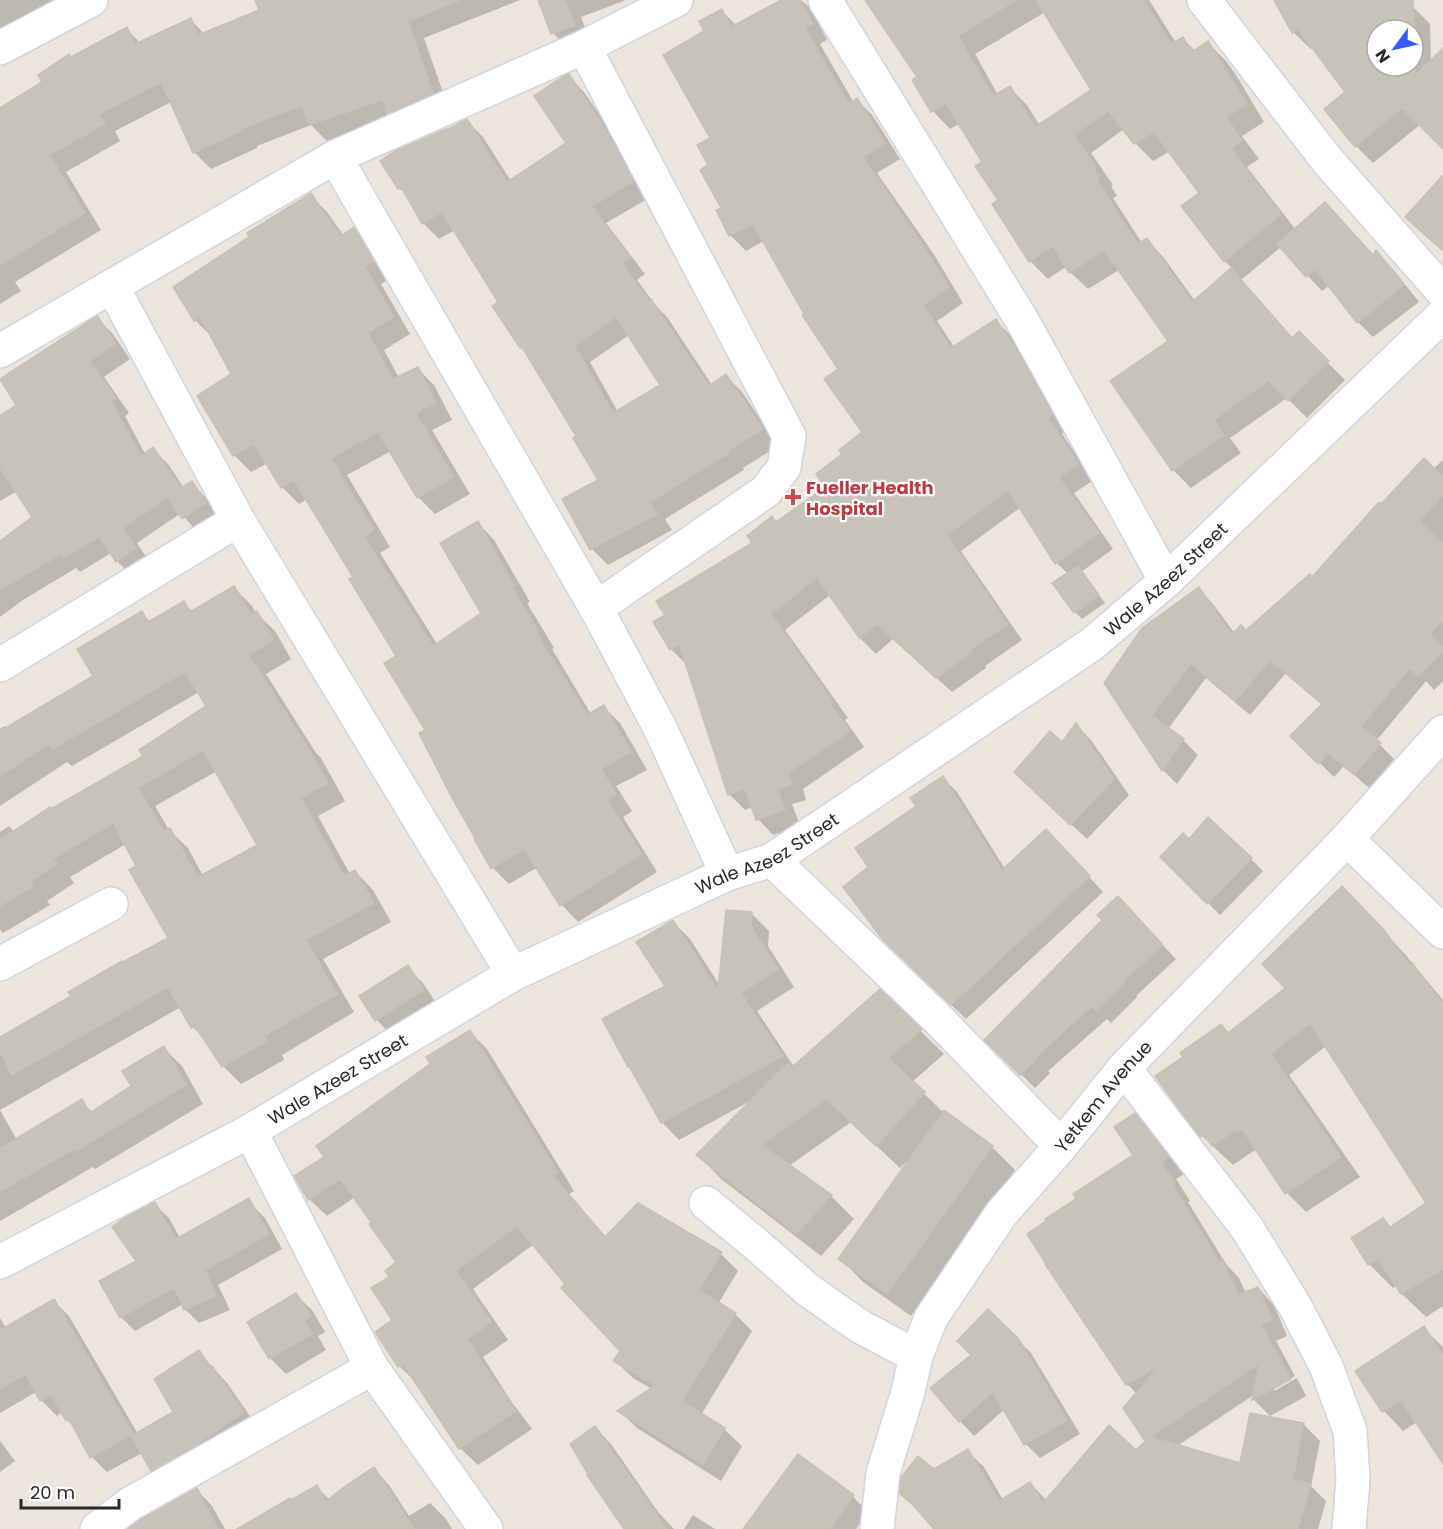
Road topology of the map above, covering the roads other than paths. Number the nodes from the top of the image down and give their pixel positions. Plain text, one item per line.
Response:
1 (91, 0) edge
2 (676, 0) edge
3 (825, 0) edge
4 (1204, 0) edge
5 (584, 47) junction
6 (0, 48) edge
7 (335, 157) junction
8 (112, 286) junction
9 (1443, 292) edge
10 (1443, 315) edge
11 (0, 351) edge
12 (238, 520) junction
13 (1166, 581) junction
14 (596, 608) junction
15 (0, 665) edge
16 (1443, 732) edge
17 (1347, 839) junction
18 (772, 860) junction
19 (727, 874) junction
20 (111, 904) dead end
21 (1443, 932) edge
22 (0, 964) edge
23 (513, 974) junction
24 (1124, 1068) junction
25 (250, 1131) junction
26 (1061, 1146) junction
27 (706, 1203) dead end
28 (0, 1262) edge
29 (916, 1356) junction
30 (372, 1368) junction
31 (97, 1529) edge
32 (486, 1529) edge
33 (877, 1529) edge
34 (1349, 1529) edge

1 - 6 street
2 - 5 street
3 - 13 street
4 - 9 street
5 - 7 street
5 - 14 street
7 - 8 street
7 - 14 street
8 - 11 street
8 - 12 street
10 - 13 street, Wale Azeez Street
12 - 15 street
12 - 23 street
13 - 18 street, Wale Azeez Street
14 - 19 street
16 - 17 street, Yetkem Avenue
17 - 21 street
17 - 24 street, Yetkem Avenue
18 - 19 street, Wale Azeez Street
18 - 26 street
19 - 23 street, Wale Azeez Street
20 - 22 street
23 - 25 street, Wale Azeez Street
24 - 26 street, Yetkem Avenue
24 - 34 street
25 - 28 street, Wale Azeez Street
25 - 30 street
26 - 29 street, Yetkem Avenue
27 - 29 street
29 - 33 street, Yetkem Avenue
30 - 31 street
30 - 32 street

